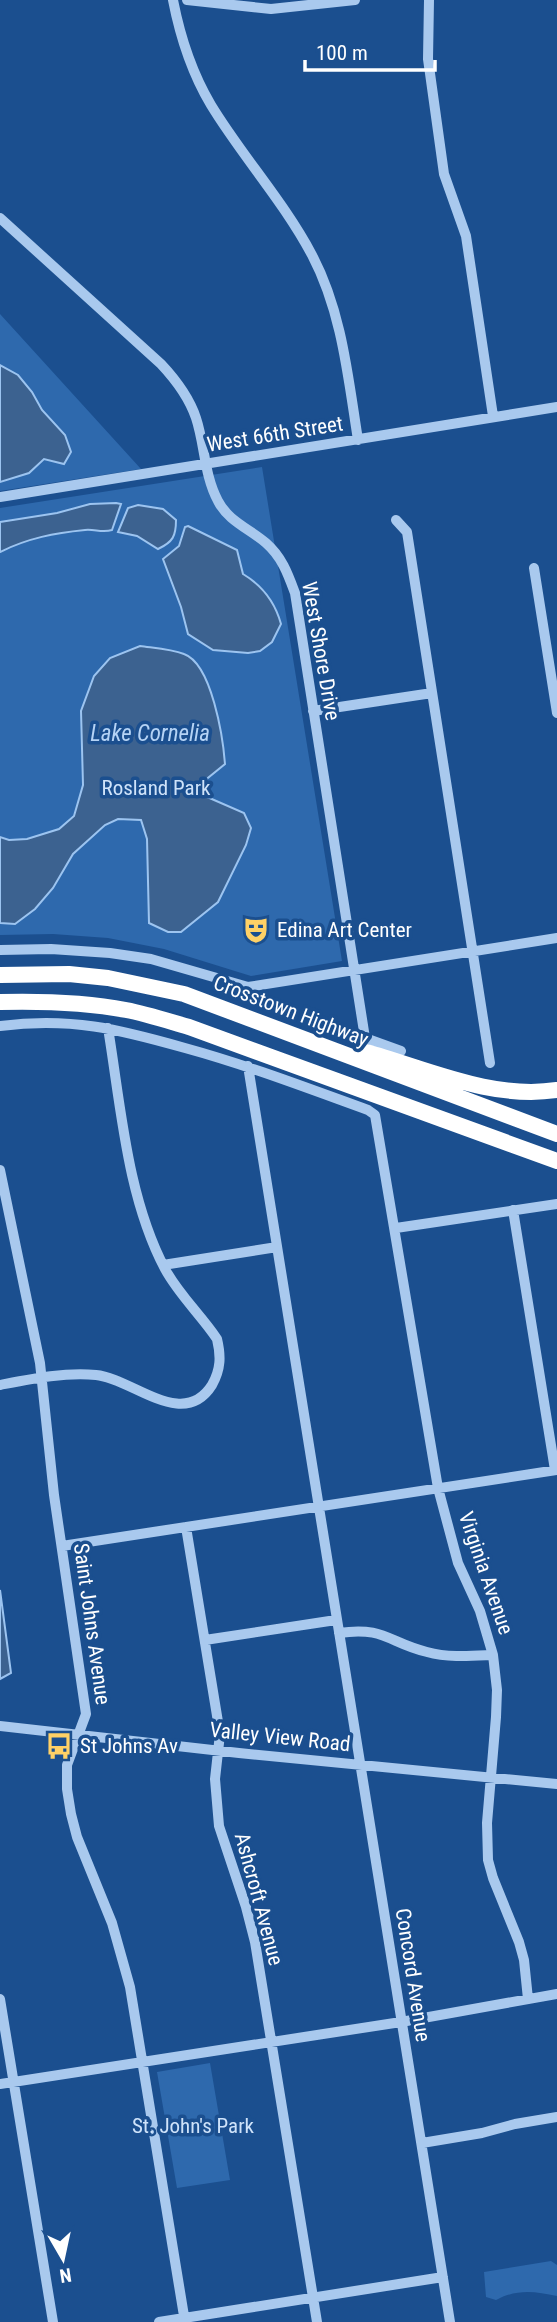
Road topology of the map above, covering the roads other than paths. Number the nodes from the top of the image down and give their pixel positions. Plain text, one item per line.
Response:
1 (173, 0) edge
2 (187, 0) edge
3 (355, 0) edge
4 (429, 0) edge
5 (0, 218) edge
6 (557, 407) edge
7 (494, 416) junction
8 (358, 440) junction
9 (205, 464) junction
10 (0, 497) edge
11 (396, 520) dead end
12 (534, 568) dead end
13 (554, 676) edge
14 (432, 693) junction
15 (313, 711) junction
16 (557, 713) edge
17 (557, 938) edge
18 (0, 950) edge
19 (472, 951) junction
20 (355, 971) junction
21 (0, 975) edge
22 (0, 1002) edge
23 (261, 1022) junction
24 (0, 1026) edge
25 (108, 1028) junction
26 (401, 1051) dead end
27 (490, 1063) dead end
28 (248, 1066) junction
29 (557, 1090) edge
30 (557, 1134) edge
31 (528, 1151) junction
32 (557, 1161) edge
33 (0, 1170) edge
34 (557, 1170) edge
35 (557, 1205) edge
36 (513, 1210) junction
37 (396, 1228) junction
38 (276, 1247) junction
39 (163, 1265) junction
40 (42, 1378) junction
41 (0, 1385) edge
42 (556, 1470) edge
43 (438, 1489) junction
44 (318, 1507) junction
45 (187, 1527) junction
46 (62, 1546) junction
47 (336, 1620) junction
48 (338, 1633) junction
49 (205, 1640) junction
50 (493, 1655) junction
51 (0, 1727) edge
52 (78, 1735) junction
53 (218, 1751) junction
54 (360, 1765) junction
55 (491, 1777) junction
56 (557, 1784) edge
57 (557, 1994) edge
58 (0, 1999) edge
59 (528, 1999) junction
60 (401, 2022) junction
61 (271, 2042) junction
62 (142, 2062) junction
63 (13, 2081) junction
64 (0, 2084) edge
65 (557, 2117) edge
66 (422, 2143) junction
67 (443, 2277) junction
68 (313, 2298) junction
69 (185, 2320) edge
70 (53, 2322) edge
71 (159, 2322) edge
72 (317, 2322) edge
73 (450, 2322) edge

1 - 8 street
2 - 3 street
4 - 7 street
5 - 9 street, West Shore Drive
6 - 7 street, West 66th Street
7 - 8 street, West 66th Street
8 - 9 street, West 66th Street
9 - 10 street, West 66th Street
9 - 15 street, West Shore Drive
11 - 14 street
12 - 13 street
13 - 16 street
14 - 15 street
14 - 19 street
15 - 20 street, West Shore Drive
17 - 19 street
18 - 20 street
19 - 20 street
19 - 27 street
20 - 26 street, West Shore Drive
21 - 23 highway, Crosstown Highway
22 - 31 highway
23 - 29 highway
23 - 30 highway, Crosstown Highway
24 - 25 street
25 - 28 street
25 - 39 street
28 - 37 street, Virginia Avenue
28 - 38 street
31 - 32 highway
31 - 34 highway
33 - 40 street, Saint Johns Avenue
35 - 36 street
36 - 37 street
36 - 42 street
37 - 43 street, Virginia Avenue
38 - 39 street
38 - 44 street
39 - 40 street
40 - 41 street
40 - 46 street, Saint Johns Avenue
42 - 43 street
43 - 44 street
43 - 50 street, Virginia Avenue
44 - 45 street
44 - 47 street
45 - 46 street
45 - 49 street, Ashcroft Avenue
46 - 52 street, Saint Johns Avenue
47 - 48 street, Concord Avenue
47 - 49 street
48 - 50 street
48 - 54 street, Concord Avenue
49 - 53 street, Ashcroft Avenue
50 - 55 street, Virginia Avenue
51 - 52 street, Valley View Road
52 - 53 street, Valley View Road
52 - 62 street, Saint Johns Avenue
53 - 54 street, Valley View Road
53 - 61 street, Ashcroft Avenue
54 - 55 street, Valley View Road
54 - 60 street, Concord Avenue
55 - 56 street, Valley View Road
55 - 59 street, Virginia Avenue
57 - 59 street
58 - 63 street
59 - 60 street
60 - 61 street
60 - 66 street, Concord Avenue
61 - 62 street
61 - 68 street, Ashcroft Avenue
62 - 63 street
62 - 69 street, Saint Johns Avenue
63 - 64 street
63 - 70 street
65 - 66 street
66 - 67 street, Concord Avenue
67 - 68 street
67 - 73 street, Concord Avenue
68 - 69 street
68 - 72 street, Ashcroft Avenue
69 - 71 street

